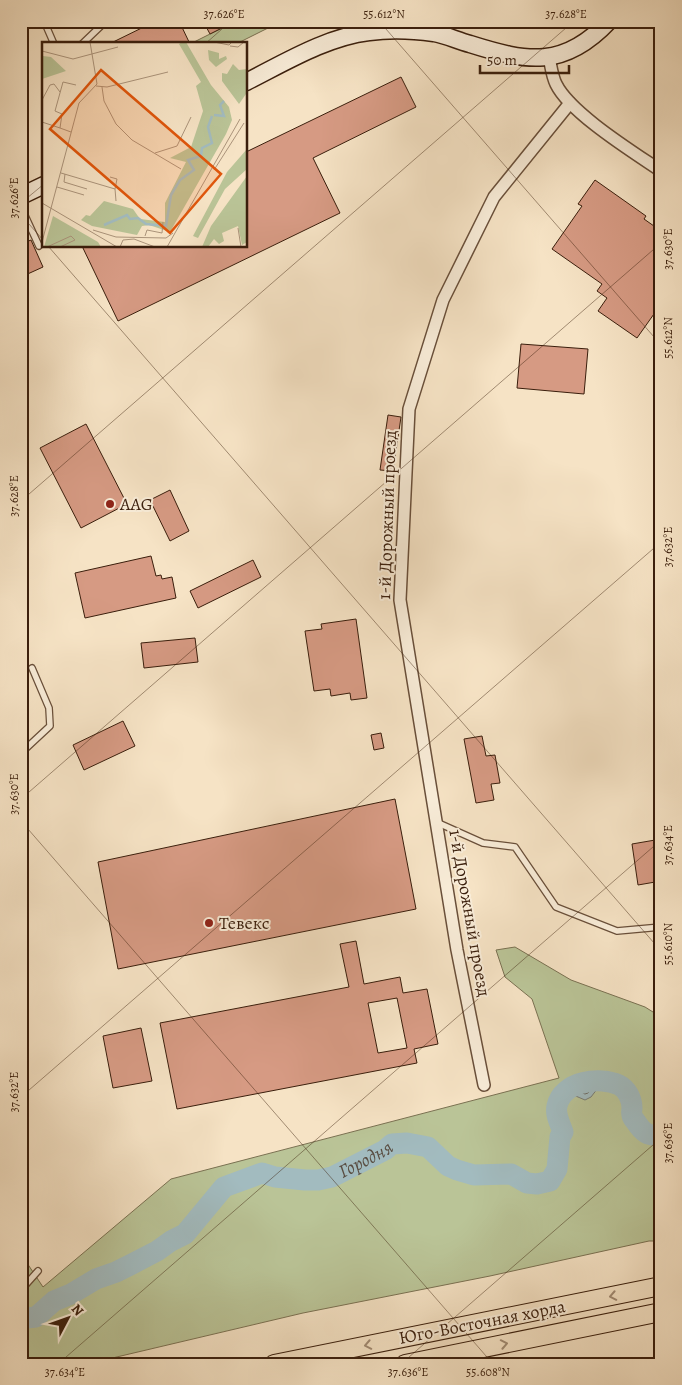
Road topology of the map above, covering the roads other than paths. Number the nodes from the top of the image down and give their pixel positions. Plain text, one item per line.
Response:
1 (44, 21) edge
2 (108, 21) edge
3 (609, 21) edge
4 (53, 42) edge
5 (84, 42) edge
6 (549, 57) junction
7 (248, 81) edge
8 (570, 104) junction
9 (661, 171) edge
10 (42, 186) edge
11 (21, 196) edge
12 (21, 207) edge
13 (39, 246) dead end
14 (32, 668) dead end
15 (21, 753) edge
16 (436, 822) junction
17 (661, 926) edge
18 (484, 1085) dead end
19 (38, 1271) dead end
20 (661, 1286) edge
21 (21, 1290) edge
22 (661, 1312) edge
23 (274, 1364) edge
24 (405, 1364) edge

1 - 4 lane
2 - 5 lane
3 - 6 main road
6 - 7 main road
6 - 8 street
8 - 9 street
8 - 16 street, 1-й Дорожный проезд
10 - 11 main road
12 - 13 lane
14 - 15 lane
16 - 17 lane
16 - 18 street, 1-й Дорожный проезд
19 - 21 lane
20 -> 23 main road, Юго-Восточная хорда
24 -> 22 main road, Юго-Восточная хорда

